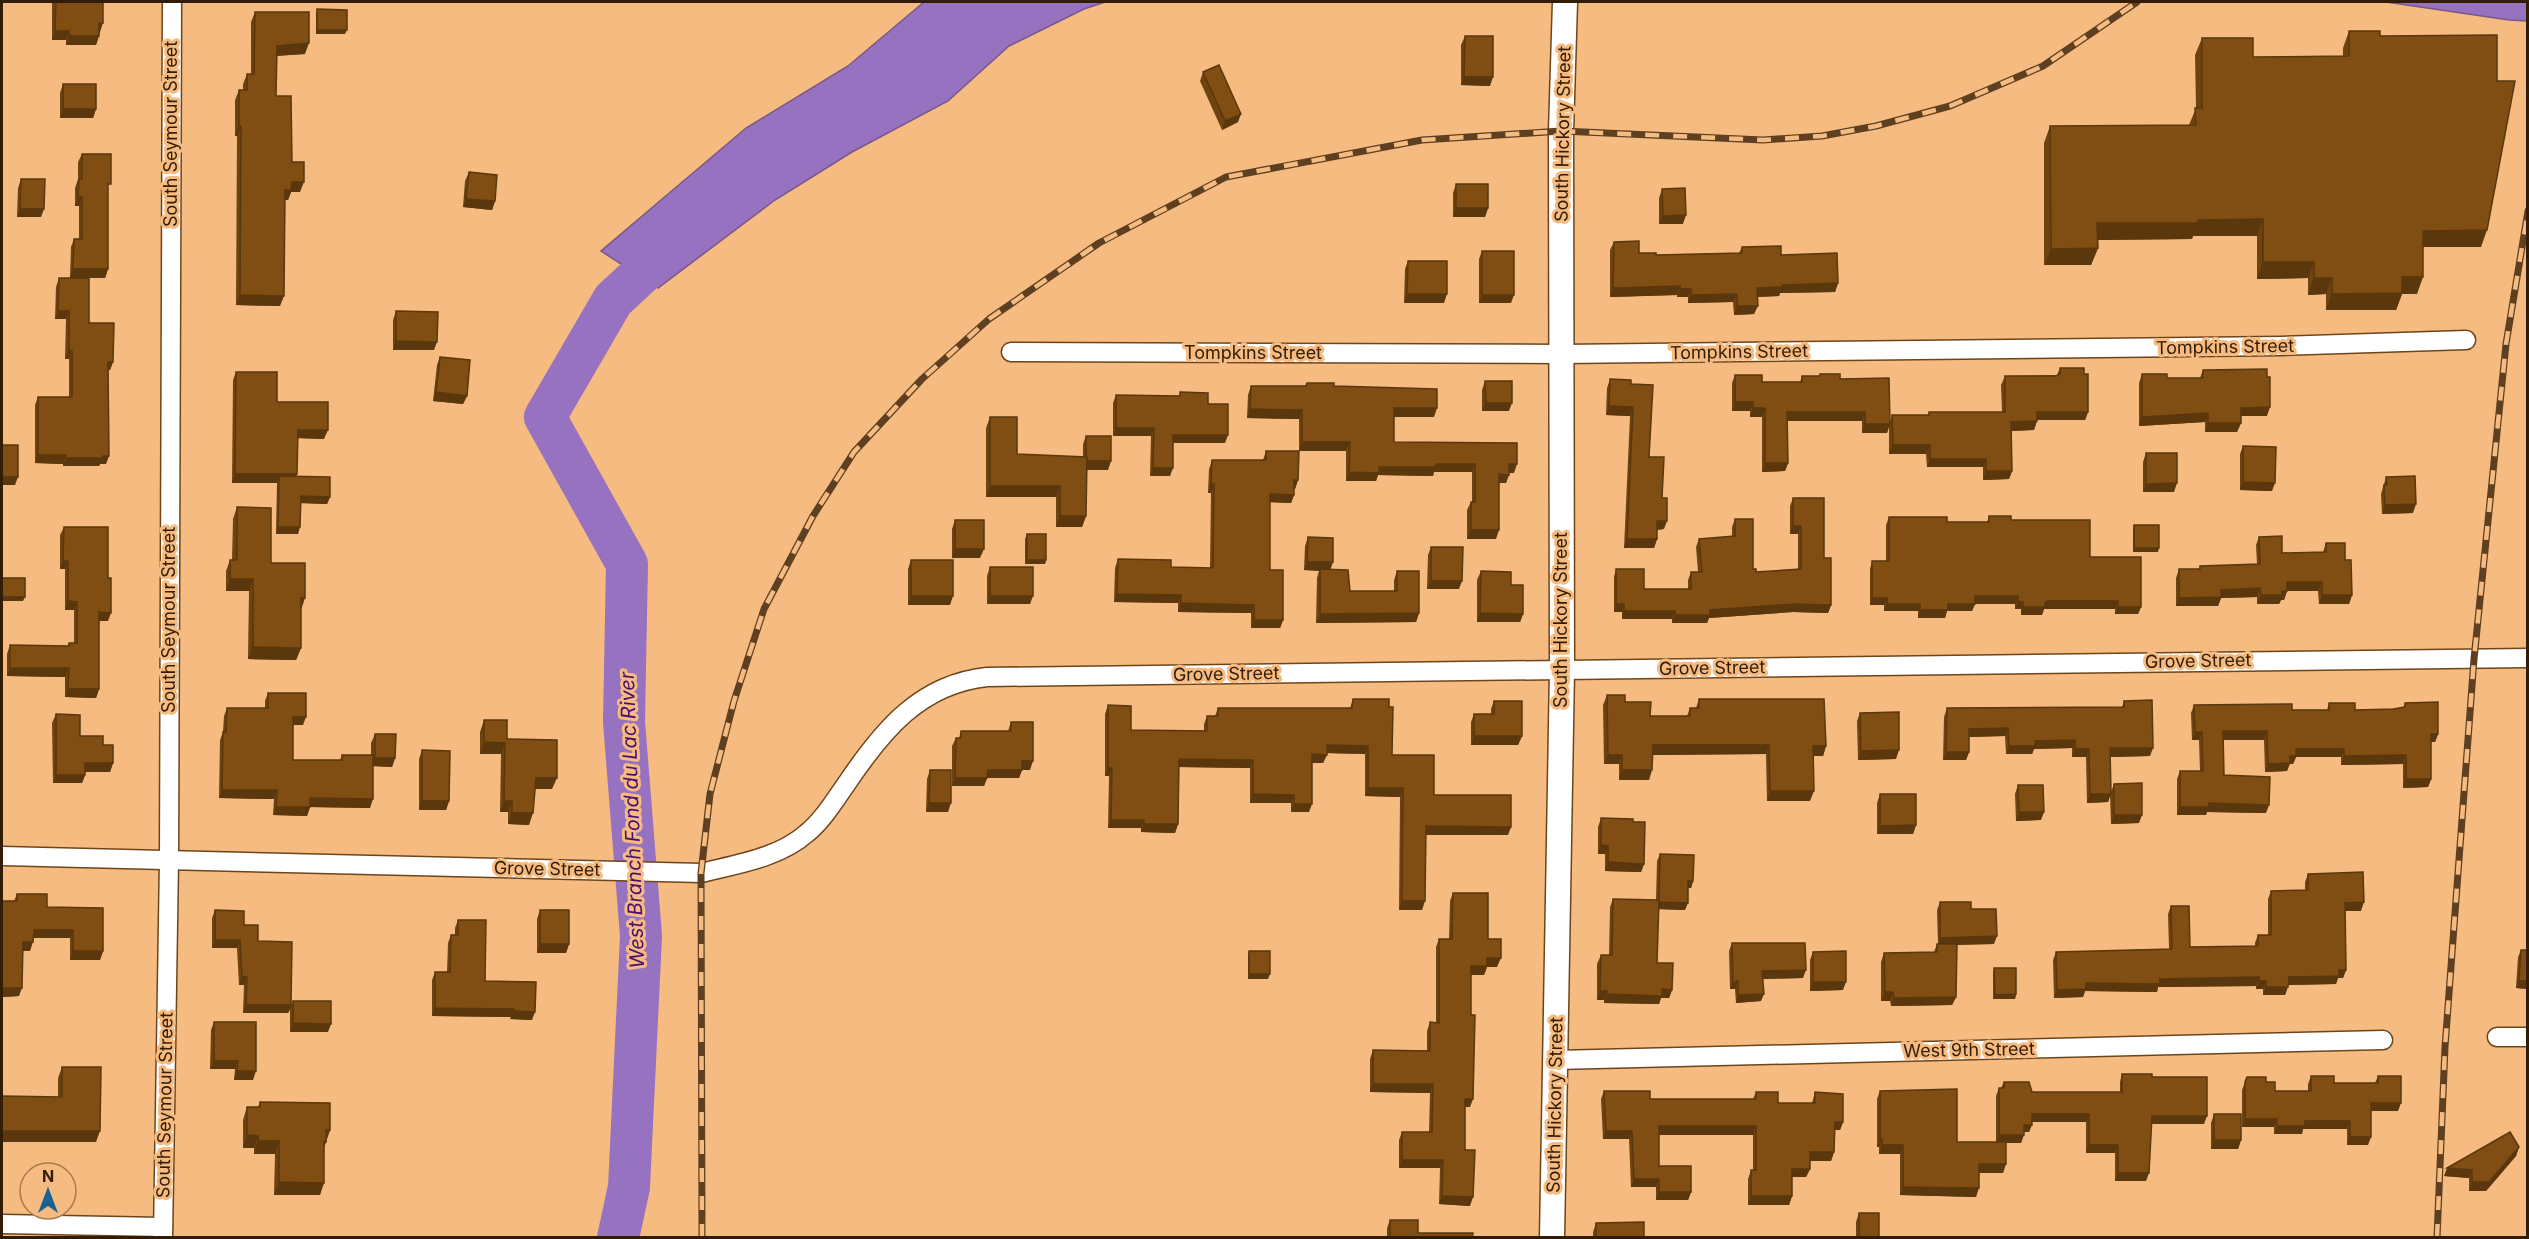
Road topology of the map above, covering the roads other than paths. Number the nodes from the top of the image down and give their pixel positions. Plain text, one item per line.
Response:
1 (172, 2) edge
2 (1565, 2) edge
3 (2466, 340) dead end
4 (1011, 352) dead end
5 (1562, 354) junction
6 (2528, 658) edge
7 (1562, 670) junction
8 (2, 856) edge
9 (169, 860) junction
10 (2497, 1037) dead end
11 (2528, 1037) edge
12 (2383, 1040) dead end
13 (1556, 1060) junction
14 (2, 1224) edge
15 (163, 1232) edge
16 (1552, 1238) edge

1 - 9 street, South Seymour Street
2 - 5 street, South Hickory Street
3 - 5 street, Tompkins Street
4 - 5 street, Tompkins Street
5 - 7 street, South Hickory Street
6 - 7 street, Grove Street
7 - 9 street, Grove Street
7 - 13 street, South Hickory Street
8 - 9 street, Grove Street
9 - 15 street, South Seymour Street
10 - 11 street
12 - 13 street, West 9th Street
13 - 16 street, South Hickory Street
14 - 15 street

